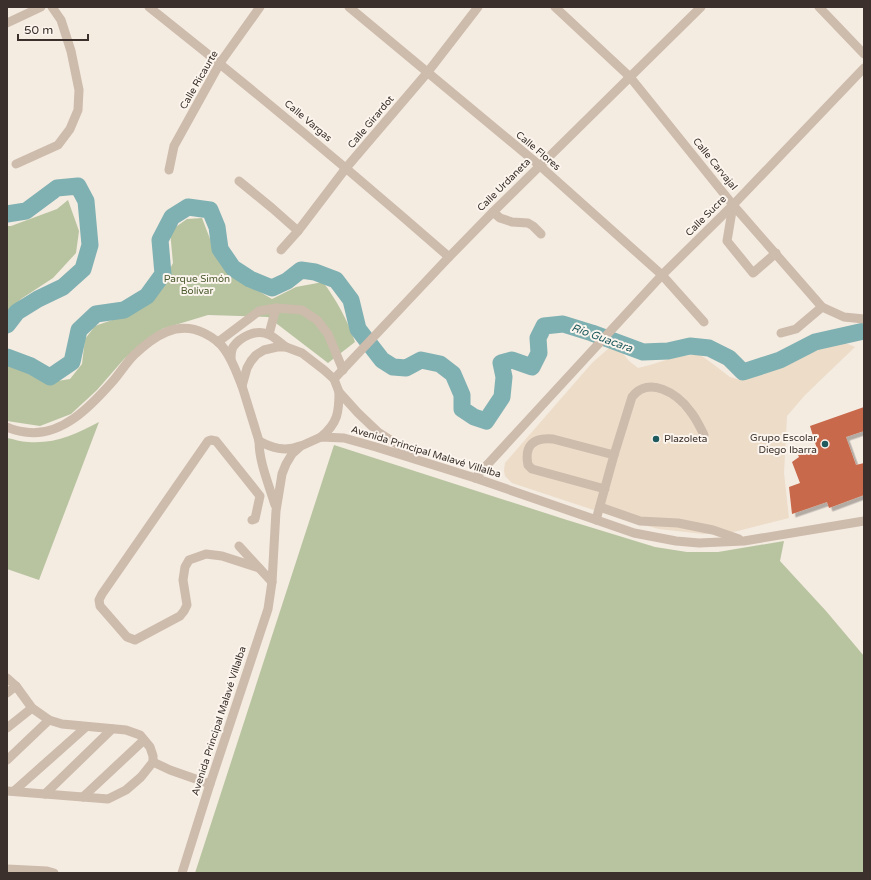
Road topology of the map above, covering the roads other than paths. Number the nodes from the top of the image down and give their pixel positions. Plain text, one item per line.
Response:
1 (41, 7) edge
2 (52, 7) edge
3 (149, 7) edge
4 (260, 7) edge
5 (349, 7) edge
6 (478, 7) edge
7 (555, 7) edge
8 (701, 7) edge
9 (819, 7) edge
10 (7, 23) edge
11 (864, 54) edge
12 (220, 63) junction
13 (864, 68) edge
14 (427, 73) junction
15 (630, 77) junction
16 (16, 164) dead end
17 (539, 165) junction
18 (346, 168) junction
19 (169, 170) dead end
20 (239, 182) dead end
21 (733, 205) junction
22 (493, 212) junction
23 (298, 231) junction
24 (541, 234) dead end
25 (281, 250) dead end
26 (776, 253) junction
27 (449, 257) junction
28 (662, 275) junction
29 (822, 306) junction
30 (276, 308) junction
31 (864, 319) edge
32 (704, 322) dead end
33 (781, 332) dead end
34 (269, 334) junction
35 (218, 342) junction
36 (286, 347) junction
37 (230, 359) junction
38 (345, 367) junction
39 (334, 379) junction
40 (242, 386) junction
41 (339, 392) junction
42 (7, 427) edge
43 (704, 436) dead end
44 (321, 437) junction
45 (259, 441) junction
46 (301, 446) junction
47 (614, 455) junction
48 (422, 461) junction
49 (475, 478) junction
50 (605, 489) junction
51 (600, 507) junction
52 (276, 510) junction
53 (252, 520) dead end
54 (596, 520) junction
55 (864, 521) edge
56 (744, 541) junction
57 (240, 546) dead end
58 (259, 568) junction
59 (272, 582) junction
60 (7, 678) edge
61 (16, 686) junction
62 (7, 693) edge
63 (32, 708) junction
64 (49, 720) junction
65 (86, 727) junction
66 (7, 728) edge
67 (112, 729) junction
68 (144, 740) junction
69 (7, 760) edge
70 (153, 762) junction
71 (210, 784) junction
72 (10, 791) edge
73 (45, 794) junction
74 (83, 797) junction
75 (7, 869) edge
76 (54, 873) edge
77 (182, 873) edge

1 - 10 street
2 - 16 street
3 - 12 street, Calle Vargas
4 - 12 street, Calle Ricaurte
5 - 14 street, Calle Flores
6 - 14 street, Calle Girardot
7 - 15 street, Calle Carvajal
8 - 15 street, Calle Urdaneta
9 - 11 street
12 - 18 street, Calle Vargas
12 - 19 street, Calle Ricaurte
13 - 21 street, Calle Sucre
14 - 17 street, Calle Flores
14 - 18 street, Calle Girardot
15 - 17 street, Calle Urdaneta
15 - 21 street, Calle Carvajal
17 - 22 street, Calle Urdaneta
17 - 28 street, Calle Flores
18 - 23 street, Calle Girardot
18 - 27 street, Calle Vargas
20 - 23 street
21 - 26 street, Calle Carvajal
21 - 26 street
21 - 28 street, Calle Sucre
22 - 24 street
22 - 27 street, Calle Urdaneta
23 - 25 street, Calle Girardot
26 - 29 street, Calle Carvajal
27 - 38 street, Calle Urdaneta
28 - 32 street, Calle Flores
28 - 49 street, Calle Sucre
29 - 31 street, Calle Carvajal
29 - 33 street
30 - 34 street
30 - 35 street
30 - 38 street
34 - 36 street
34 - 37 street
35 - 37 street
35 - 42 street
36 - 39 street
36 - 40 street
37 - 40 street
38 - 39 street, Calle Urdaneta
39 - 41 street
40 - 45 street
41 - 44 street
41 - 48 street
43 - 47 street
44 - 46 street, Avenida Principal Malavé Villalba
44 - 48 street, Avenida Principal Malavé Villalba
45 - 46 street
45 - 52 street
46 - 52 street, Avenida Principal Malavé Villalba
47 - 50 street
47 - 50 street
48 - 49 street, Avenida Principal Malavé Villalba
49 - 54 street, Avenida Principal Malavé Villalba
50 - 51 street
51 - 54 street
51 - 56 street
52 - 59 street, Avenida Principal Malavé Villalba
53 - 58 street
54 - 56 street, Avenida Principal Malavé Villalba
55 - 56 street, Avenida Principal Malavé Villalba
57 - 58 street
58 - 59 street
59 - 71 street, Avenida Principal Malavé Villalba
60 - 61 street
61 - 62 street
61 - 63 street
63 - 64 street
63 - 66 street
64 - 65 street
64 - 69 street
65 - 67 street
65 - 72 street
67 - 68 street
67 - 73 street
68 - 70 street
68 - 74 street
70 - 71 street
70 - 74 street
71 - 77 street, Avenida Principal Malavé Villalba
72 - 73 street
73 - 74 street
75 - 76 street

